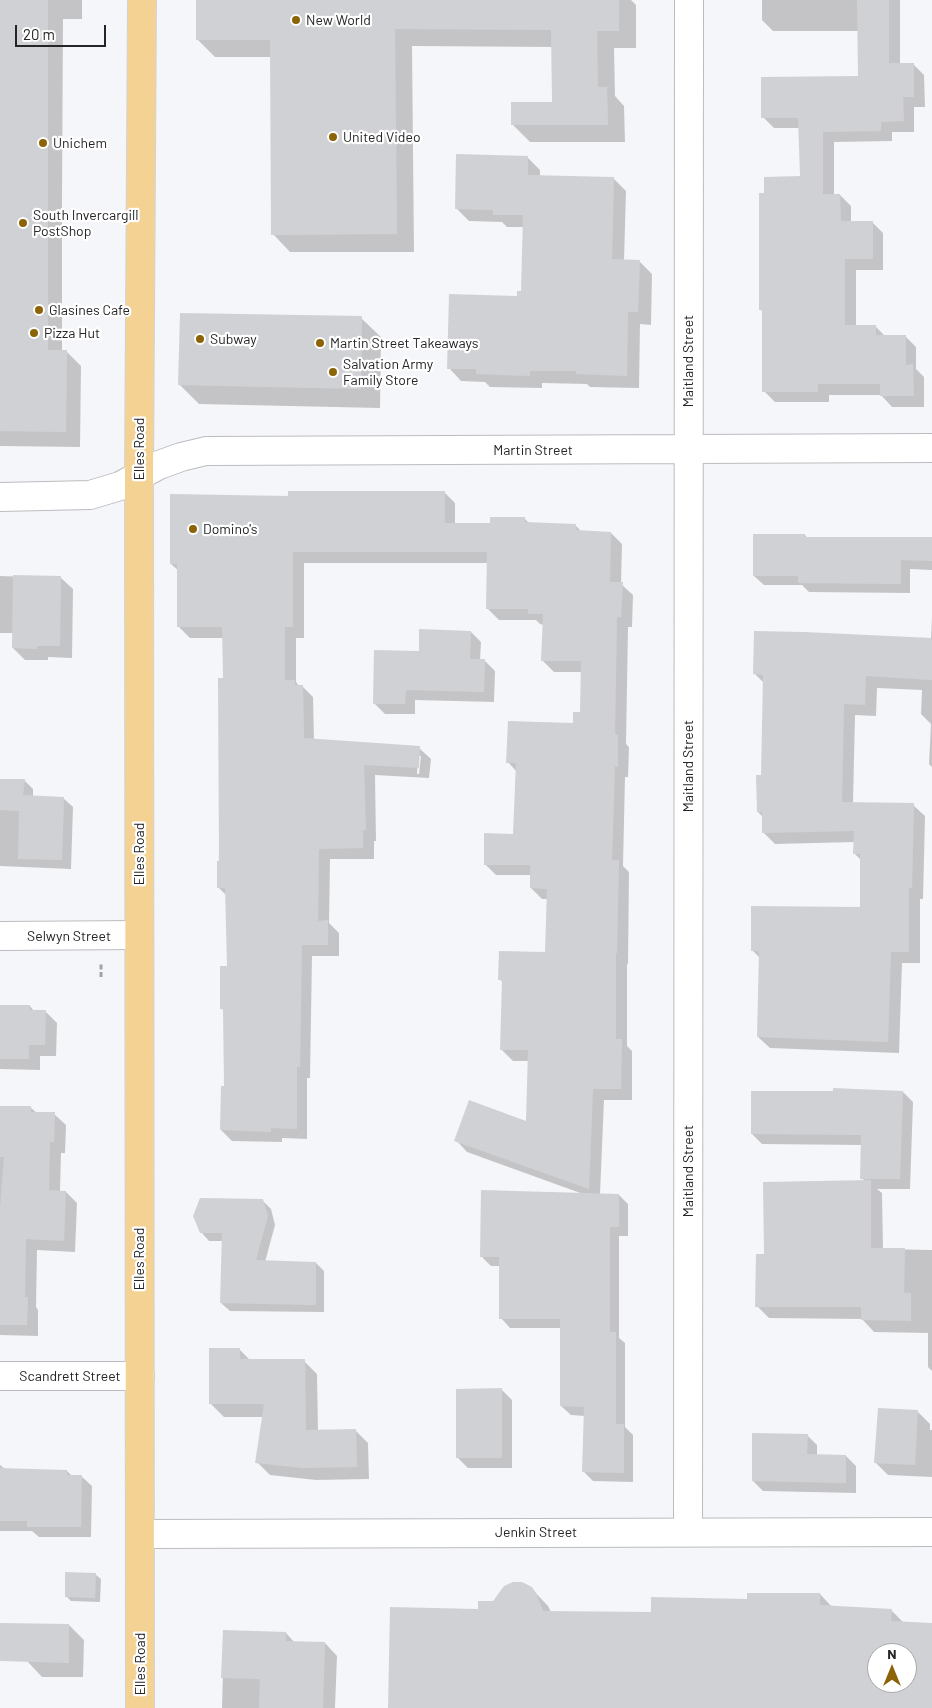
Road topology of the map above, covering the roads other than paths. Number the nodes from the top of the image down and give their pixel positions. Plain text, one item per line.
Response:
1 (142, 0) edge
2 (689, 0) edge
3 (932, 448) edge
4 (688, 449) junction
5 (139, 477) junction
6 (0, 497) edge
7 (0, 936) edge
8 (139, 936) junction
9 (0, 1376) edge
10 (140, 1376) junction
11 (688, 1532) junction
12 (932, 1532) edge
13 (140, 1534) junction
14 (140, 1708) edge

1 - 5 main road, Elles Road
2 - 4 street, Maitland Street
3 - 4 street, Martin Street
4 - 5 street, Martin Street
4 - 11 street, Maitland Street
5 - 6 street, Martin Street
5 - 8 main road, Elles Road
7 - 8 street, Selwyn Street
8 - 10 main road, Elles Road
9 - 10 street, Scandrett Street
10 - 13 main road, Elles Road
11 - 12 street, Jenkin Street
11 - 13 street, Jenkin Street
13 - 14 main road, Elles Road

